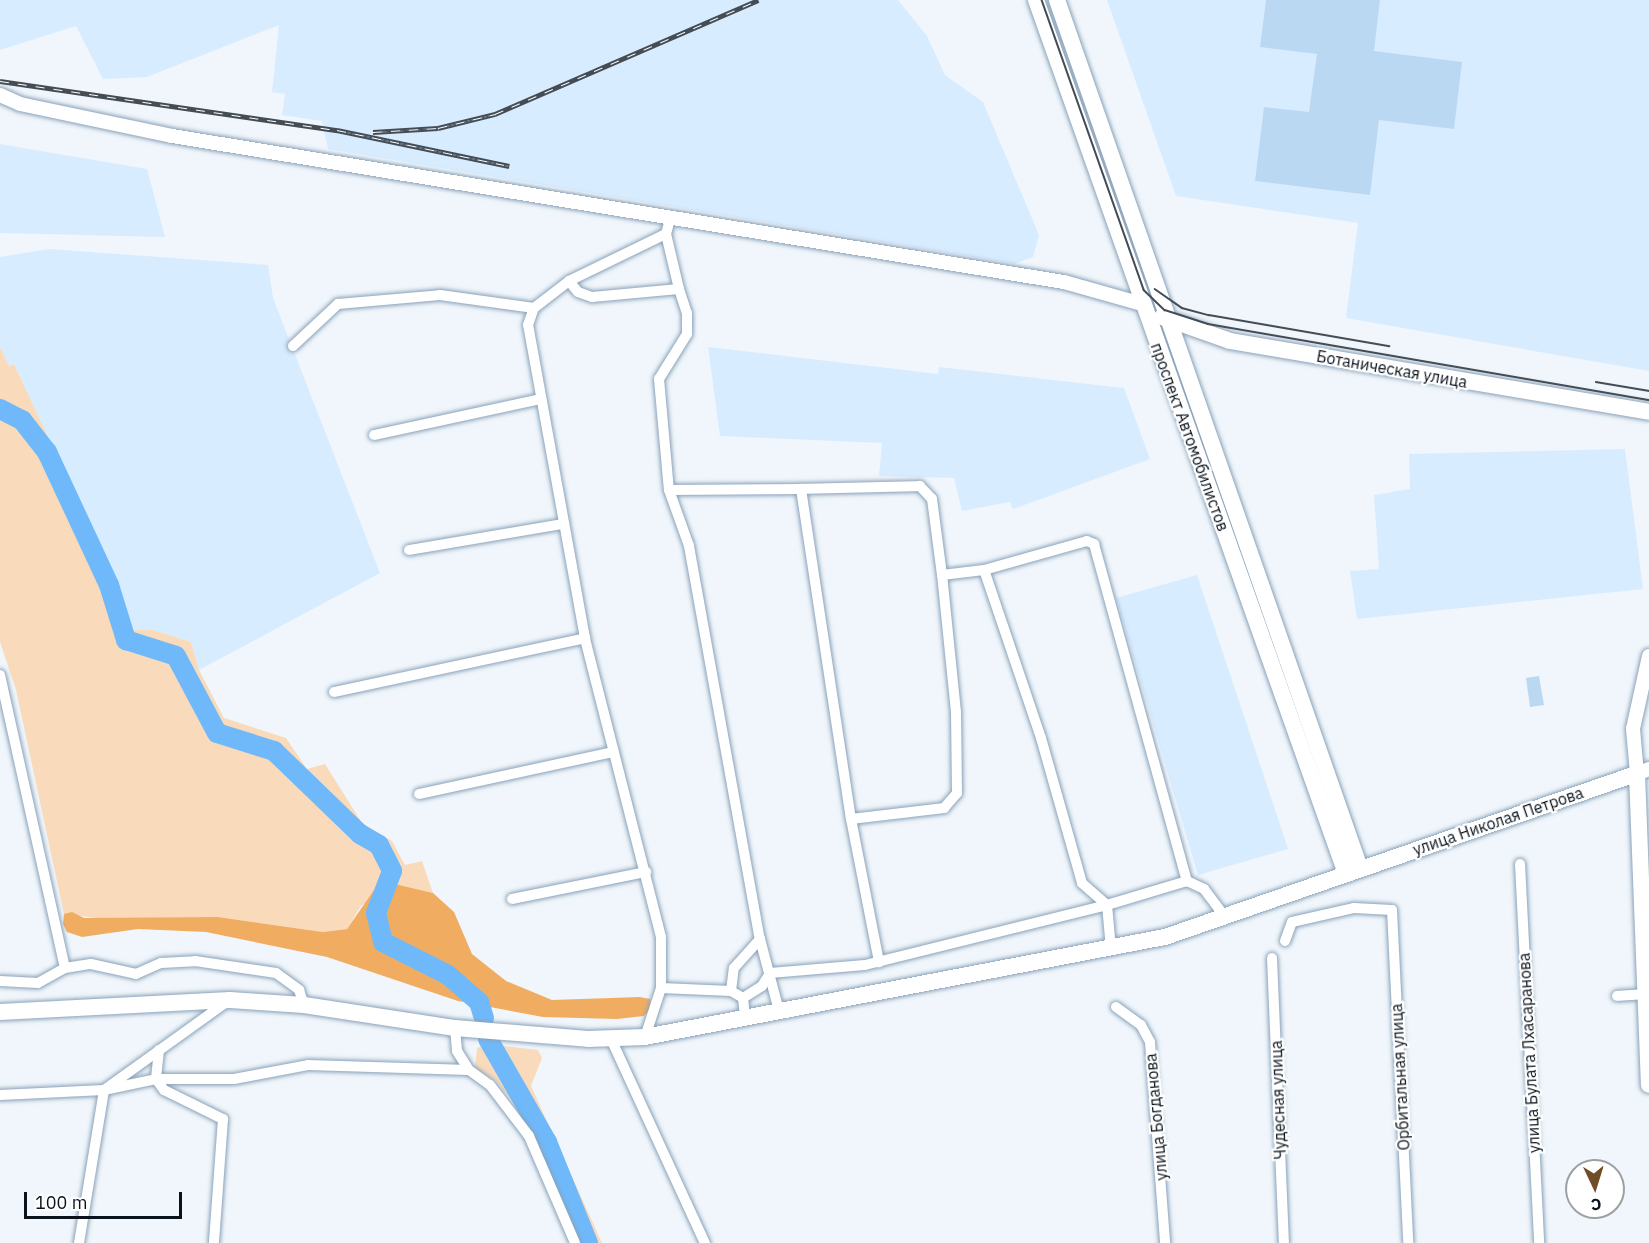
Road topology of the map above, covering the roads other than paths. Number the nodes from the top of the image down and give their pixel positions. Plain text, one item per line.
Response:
1 (1036, 0) edge
2 (1057, 0) edge
3 (0, 95) edge
4 (670, 219) junction
5 (666, 234) junction
6 (569, 280) junction
7 (679, 288) junction
8 (1142, 304) junction
9 (534, 308) junction
10 (1168, 321) junction
11 (293, 346) dead end
12 (541, 399) junction
13 (1649, 412) edge
14 (374, 435) dead end
15 (801, 489) junction
16 (669, 490) junction
17 (563, 524) junction
18 (409, 550) dead end
19 (984, 570) junction
20 (942, 574) junction
21 (585, 638) junction
22 (1649, 656) edge
23 (0, 675) edge
24 (334, 692) dead end
25 (614, 752) junction
26 (1643, 772) edge
27 (419, 794) dead end
28 (851, 819) junction
29 (1520, 864) dead end
30 (1353, 871) junction
31 (646, 872) junction
32 (1187, 881) junction
33 (512, 899) dead end
34 (1107, 905) junction
35 (1226, 918) junction
36 (760, 939) junction
37 (1285, 941) dead end
38 (1111, 949) junction
39 (1272, 958) dead end
40 (879, 962) junction
41 (65, 968) junction
42 (770, 973) junction
43 (0, 981) edge
44 (661, 988) junction
45 (730, 991) junction
46 (1647, 994) edge
47 (1617, 996) dead end
48 (743, 998) junction
49 (230, 999) junction
50 (304, 1005) junction
51 (1116, 1007) dead end
52 (779, 1011) junction
53 (0, 1012) edge
54 (745, 1017) junction
55 (455, 1028) junction
56 (645, 1037) junction
57 (611, 1039) junction
58 (159, 1050) junction
59 (469, 1070) junction
60 (156, 1078) junction
61 (1649, 1085) edge
62 (104, 1090) junction
63 (0, 1095) edge
64 (79, 1243) edge
65 (214, 1243) edge
66 (574, 1243) edge
67 (705, 1243) edge
68 (1165, 1243) edge
69 (1284, 1243) edge
70 (1408, 1243) edge
71 (1539, 1243) edge

1 - 8 main road, проспект Автомобилистов
2 - 10 main road, проспект Автомобилистов
3 - 4 street
4 - 5 street
4 - 8 street
5 - 6 street
5 - 7 street
6 - 7 street
6 - 9 street
7 - 16 street
8 - 10 main road, Ботаническая улица
8 - 30 main road, проспект Автомобилистов
9 - 11 street
9 - 12 street
10 - 13 main road, Ботаническая улица
10 - 30 main road, проспект Автомобилистов
12 - 14 street
12 - 17 street
15 - 16 street
15 - 20 street
15 - 28 street
16 - 36 street
17 - 18 street
17 - 21 street
19 - 20 street
19 - 32 street
19 - 34 street
20 - 28 street
21 - 24 street
21 - 25 street
22 - 26 street
23 - 41 street
25 - 27 street
25 - 31 street
26 - 30 main road, улица Николая Петрова
26 - 46 main road
28 - 40 street
29 - 71 street, улица Булата Лхасаранова
30 - 35 main road, улица Николая Петрова
31 - 33 street
31 - 44 street
32 - 34 street
32 - 35 street
34 - 38 street
34 - 40 street
35 - 38 main road, улица Николая Петрова
36 - 42 street
36 - 45 street
37 - 70 street, Орбитальная улица
38 - 52 main road, улица Николая Петрова
39 - 69 street, Чудесная улица
40 - 42 street
41 - 43 street
41 - 50 street
42 - 48 street
42 - 52 street
44 - 45 street
44 - 56 street
45 - 48 street
46 - 47 street
46 - 61 main road
48 - 54 street
49 - 50 main road, улица Николая Петрова
49 - 53 main road, улица Николая Петрова
49 - 58 street
50 - 55 main road, улица Николая Петрова
51 - 68 street, улица Богданова
52 - 54 main road, улица Николая Петрова
54 - 56 main road, улица Николая Петрова
55 - 57 main road, улица Николая Петрова
55 - 59 street
56 - 57 main road, улица Николая Петрова
57 - 67 street
58 - 60 street
58 - 62 street
59 - 60 street
59 - 66 street
60 - 62 street
60 - 65 street
62 - 63 street
62 - 64 street

